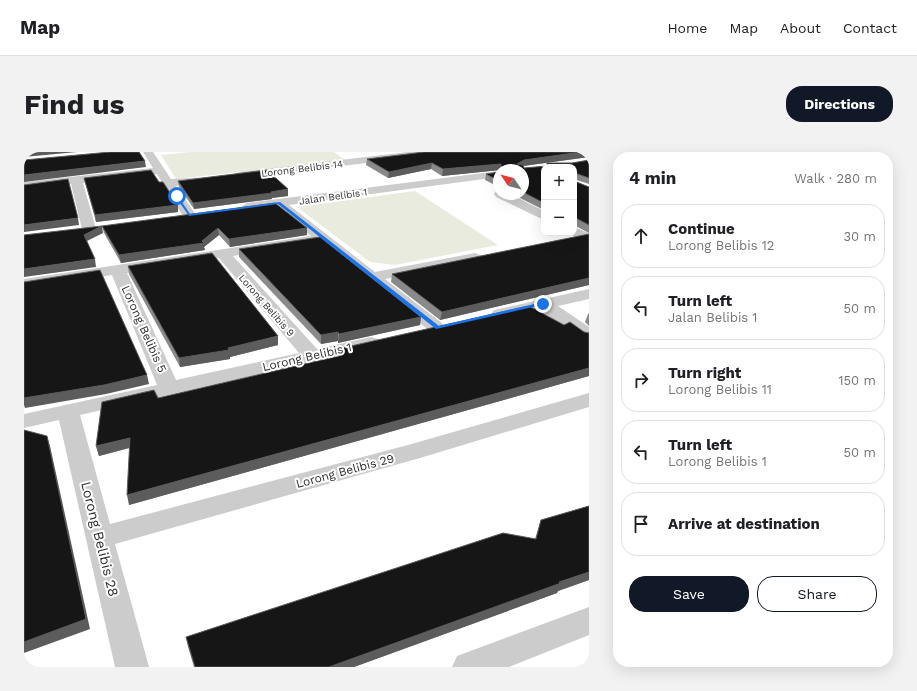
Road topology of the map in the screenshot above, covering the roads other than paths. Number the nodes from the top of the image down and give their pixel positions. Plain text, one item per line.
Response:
1 (163, 152) edge
2 (435, 152) edge
3 (149, 153) edge
4 (391, 154) edge
5 (413, 167) edge
6 (160, 170) junction
7 (426, 174) edge
8 (493, 175) edge
9 (231, 176) edge
10 (216, 178) edge
11 (468, 178) junction
12 (76, 180) junction
13 (439, 182) junction
14 (169, 183) junction
15 (24, 186) edge
16 (493, 191) edge
17 (511, 200) edge
18 (278, 203) junction
19 (234, 209) edge
20 (204, 213) edge
21 (189, 215) junction
22 (541, 215) edge
23 (174, 217) edge
24 (102, 227) edge
25 (89, 229) junction
26 (74, 231) edge
27 (323, 238) junction
28 (223, 254) junction
29 (487, 255) edge
30 (118, 270) junction
31 (372, 277) junction
32 (24, 284) edge
33 (589, 294) edge
34 (543, 304) junction
35 (483, 318) edge
36 (415, 333) edge
37 (589, 335) edge
38 (392, 338) edge
39 (312, 356) junction
40 (169, 388) junction
41 (589, 400) edge
42 (68, 411) junction
43 (24, 421) edge
44 (100, 538) junction
45 (589, 621) edge
46 (132, 667) edge
47 (469, 667) edge

1 - 3 street
2 - 4 street, Lorong Belibis 14
3 - 6 street
4 - 5 street
4 - 9 street, Lorong Belibis 14
6 - 12 street
6 - 14 street
7 - 13 street
8 - 11 street, Jalan Belibis 1
10 - 14 street
11 - 13 street, Jalan Belibis 1
11 - 16 street
12 - 15 street
12 - 25 street
13 - 18 street, Jalan Belibis 1
14 - 21 street
17 - 22 street
18 - 19 street, Jalan Belibis 1
18 - 27 street
20 - 21 street
21 - 23 street
24 - 25 street
25 - 26 street
27 - 28 street
27 - 31 street
28 - 30 street
28 - 39 street, Lorong Belibis 9
29 - 31 street
30 - 32 street
30 - 40 street, Lorong Belibis 5
31 - 36 street
33 - 34 street
34 - 35 street
34 - 37 street
38 - 39 street, Lorong Belibis 1
39 - 40 street, Lorong Belibis 1
40 - 42 street, Lorong Belibis 1
41 - 44 street, Lorong Belibis 29
42 - 43 street, Lorong Belibis 1
42 - 44 street, Lorong Belibis 28
44 - 46 street, Lorong Belibis 28
45 - 47 street

